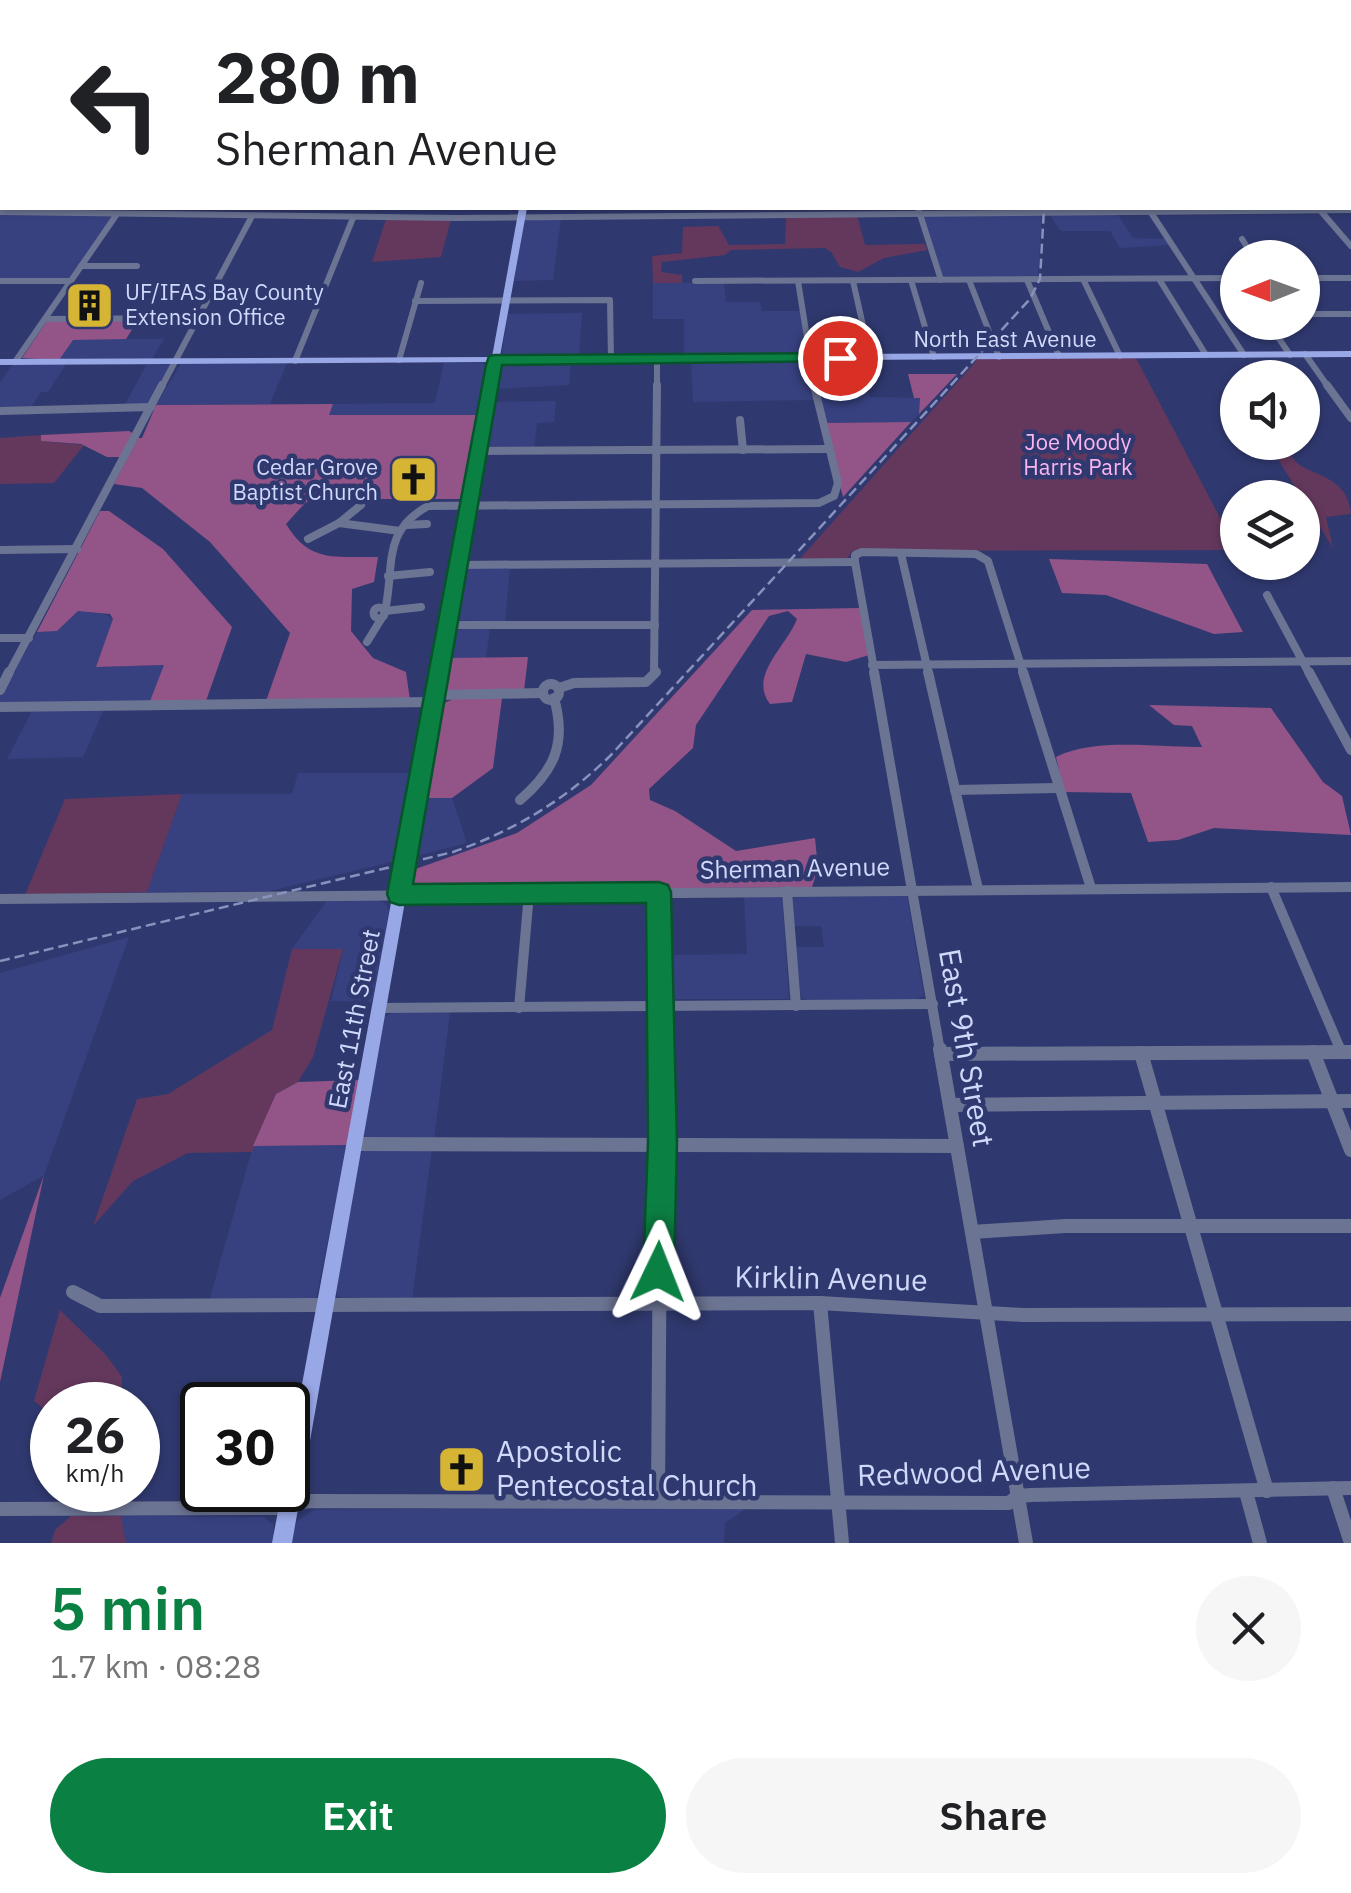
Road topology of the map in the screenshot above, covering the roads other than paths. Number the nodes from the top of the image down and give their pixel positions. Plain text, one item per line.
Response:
1 (31, 210) edge
2 (87, 210) edge
3 (221, 210) edge
4 (458, 210) edge
5 (591, 210) edge
6 (1040, 210) edge
7 (1183, 210) edge
8 (1321, 210) edge
9 (152, 211) edge
10 (918, 211) edge
11 (1150, 211) junction
12 (0, 212) edge
13 (522, 212) edge
14 (754, 212) edge
15 (117, 214) junction
16 (217, 216) junction
17 (251, 216) junction
18 (590, 217) junction
19 (353, 218) junction
20 (456, 218) junction
21 (1351, 246) edge
22 (81, 266) junction
23 (137, 266) dead end
24 (1195, 278) junction
25 (1320, 278) edge
26 (1351, 278) edge
27 (1083, 279) junction
28 (1159, 279) junction
29 (1220, 279) edge
30 (911, 280) junction
31 (940, 280) junction
32 (969, 280) junction
33 (1027, 280) junction
34 (0, 281) edge
35 (71, 281) junction
36 (798, 281) junction
37 (853, 281) junction
38 (696, 282) dead end
39 (421, 283) dead end
40 (507, 300) junction
41 (415, 301) junction
42 (1320, 314) edge
43 (1351, 314) edge
44 (199, 318) junction
45 (45, 320) junction
46 (1280, 340) edge
47 (1290, 354) junction
48 (1305, 354) junction
49 (1351, 354) edge
50 (1206, 355) junction
51 (1244, 355) junction
52 (998, 356) junction
53 (1059, 356) junction
54 (1120, 356) junction
55 (870, 357) junction
56 (934, 357) junction
57 (810, 358) junction
58 (611, 359) junction
59 (657, 359) junction
60 (296, 360) junction
61 (399, 360) junction
62 (495, 360) junction
63 (176, 361) junction
64 (0, 362) edge
65 (14, 362) junction
66 (1351, 398) edge
67 (1336, 399) junction
68 (151, 407) junction
69 (0, 411) edge
70 (1351, 418) edge
71 (740, 420) dead end
72 (828, 449) junction
73 (656, 450) junction
74 (742, 450) junction
75 (480, 451) junction
76 (657, 504) junction
77 (361, 505) dead end
78 (470, 506) junction
79 (339, 523) junction
80 (428, 524) dead end
81 (402, 528) junction
82 (308, 539) dead end
83 (0, 550) edge
84 (76, 550) junction
85 (902, 554) junction
86 (855, 562) junction
87 (656, 564) junction
88 (460, 565) junction
89 (430, 572) dead end
90 (388, 576) junction
91 (1266, 595) dead end
92 (421, 607) dead end
93 (384, 614) junction
94 (449, 625) junction
95 (655, 625) junction
96 (0, 638) edge
97 (29, 638) junction
98 (367, 642) dead end
99 (1304, 662) junction
100 (1351, 662) edge
101 (872, 665) junction
102 (926, 665) junction
103 (1021, 665) junction
104 (0, 690) edge
105 (556, 693) junction
106 (436, 699) junction
107 (0, 707) edge
108 (1351, 750) edge
109 (1058, 788) junction
110 (955, 790) junction
111 (520, 800) dead end
112 (1272, 887) junction
113 (1351, 887) edge
114 (1090, 888) junction
115 (912, 890) junction
116 (978, 890) junction
117 (787, 891) junction
118 (659, 892) junction
119 (529, 893) junction
120 (399, 894) junction
121 (0, 898) edge
122 (933, 1004) junction
123 (660, 1006) junction
124 (796, 1006) junction
125 (378, 1008) junction
126 (519, 1008) junction
127 (1313, 1052) junction
128 (1346, 1052) edge
129 (1140, 1053) junction
130 (941, 1054) junction
131 (1351, 1100) edge
132 (1331, 1101) junction
133 (950, 1105) junction
134 (1157, 1105) junction
135 (662, 1142) junction
136 (354, 1144) junction
137 (957, 1146) junction
138 (1351, 1150) edge
139 (1351, 1226) edge
140 (1194, 1229) junction
141 (972, 1232) junction
142 (73, 1292) dead end
143 (820, 1303) junction
144 (657, 1304) junction
145 (324, 1306) junction
146 (986, 1310) junction
147 (1351, 1314) edge
148 (1218, 1315) junction
149 (310, 1386) edge
150 (1332, 1488) junction
151 (1351, 1488) edge
152 (1267, 1491) junction
153 (1246, 1492) junction
154 (1018, 1496) junction
155 (658, 1499) junction
156 (310, 1501) edge
157 (839, 1505) junction
158 (180, 1507) edge
159 (0, 1509) edge
160 (288, 1512) edge
161 (282, 1543) edge
162 (842, 1543) edge
163 (1026, 1543) edge
164 (1260, 1543) edge
165 (1351, 1543) edge

1 - 2 street
1 - 12 street
2 - 15 street
3 - 16 street
4 - 20 street
5 - 18 street
6 - 10 street
6 - 11 street
7 - 11 street
8 - 21 street
9 - 15 street
9 - 16 street
10 - 14 street
10 - 31 street
11 - 24 street
13 - 18 street
13 - 20 street
13 - 40 main road, East 11th Street
14 - 18 street
15 - 22 street
16 - 17 street
17 - 19 street
17 - 44 street
19 - 20 street
19 - 60 street
22 - 23 street
22 - 35 street
24 - 28 street
24 - 29 street
24 - 51 street
25 - 26 street
27 - 28 street
27 - 33 street
27 - 54 street
28 - 50 street
30 - 31 street
30 - 37 street
30 - 56 street
31 - 32 street
32 - 33 street
32 - 52 street
33 - 53 street
34 - 35 street
35 - 45 street
36 - 37 street
36 - 38 street
36 - 57 street
37 - 55 street
39 - 41 street
40 - 41 street
40 - 58 street
40 - 62 main road, East 11th Street
41 - 61 street
42 - 43 street
44 - 45 street
44 - 63 street
45 - 65 street
46 - 47 street
47 - 48 main road, North East Avenue
47 - 51 main road, North East Avenue
48 - 49 main road, North East Avenue
48 - 67 street
50 - 51 main road, North East Avenue
50 - 54 main road, North East Avenue
52 - 53 main road, North East Avenue
52 - 56 main road, North East Avenue
53 - 54 main road, North East Avenue
55 - 56 main road, North East Avenue
55 - 57 main road, North East Avenue
57 - 59 main road, North East Avenue
57 - 72 street
58 - 59 main road, North East Avenue
58 - 62 main road, North East Avenue
59 - 73 street
60 - 61 main road, North East Avenue
60 - 63 main road, North East Avenue
61 - 62 main road, North East Avenue
62 - 75 main road, East 11th Street
63 - 65 main road, North East Avenue
63 - 68 street
64 - 65 main road, North East Avenue
66 - 67 street
67 - 70 street
68 - 69 street
68 - 84 street
71 - 74 street
72 - 74 street
72 - 76 street
73 - 74 street
73 - 75 street
73 - 76 street
75 - 78 main road, East 11th Street
76 - 78 street
76 - 87 street
77 - 79 street
78 - 81 street
78 - 88 main road, East 11th Street
79 - 81 street
79 - 82 street
80 - 81 street
81 - 90 street
83 - 84 street
84 - 97 street
85 - 86 street
85 - 102 street
85 - 103 street
86 - 87 street
86 - 101 street, East 9th Street
87 - 88 street
87 - 95 street
88 - 94 main road, East 11th Street
89 - 90 street
90 - 93 street
91 - 99 street
92 - 93 street
93 - 98 street
94 - 95 street
94 - 106 main road, East 11th Street
95 - 105 street
96 - 97 street
97 - 104 street
99 - 100 street
99 - 103 street
99 - 108 street
101 - 102 street
101 - 115 street, East 9th Street
102 - 103 street
102 - 110 street
103 - 109 street
105 - 106 street
105 - 111 street
106 - 107 street
106 - 120 main road, East 11th Street
109 - 110 street
109 - 114 street
110 - 116 street
112 - 113 street, Sherman Avenue
112 - 114 street, Sherman Avenue
112 - 128 street
114 - 116 street, Sherman Avenue
115 - 116 street, Sherman Avenue
115 - 117 street, Sherman Avenue
115 - 122 street, East 9th Street
117 - 118 street, Sherman Avenue
117 - 124 street
118 - 119 street, Sherman Avenue
118 - 123 street
119 - 120 street, Sherman Avenue
119 - 126 street
120 - 121 street, Sherman Avenue
120 - 125 main road, East 11th Street
122 - 124 street
122 - 130 street, East 9th Street
123 - 124 street
123 - 126 street
123 - 135 street
125 - 126 street
125 - 136 main road, East 11th Street
127 - 128 street
127 - 129 street
127 - 132 street
129 - 130 street
129 - 134 street
130 - 133 street, East 9th Street
131 - 132 street
132 - 134 street
132 - 138 street
133 - 134 street
133 - 137 street, East 9th Street
134 - 140 street
135 - 136 street
135 - 137 street
135 - 144 street
136 - 145 main road, East 11th Street
137 - 141 street, East 9th Street
139 - 140 street
140 - 141 street
140 - 148 street
141 - 146 street, East 9th Street
142 - 145 street, Kirklin Avenue
143 - 144 street, Kirklin Avenue
143 - 146 street, Kirklin Avenue
143 - 157 street
144 - 145 street, Kirklin Avenue
144 - 155 street
145 - 149 main road, East 11th Street
146 - 148 street, Kirklin Avenue
146 - 154 street, East 9th Street
147 - 148 street, Kirklin Avenue
148 - 152 street
150 - 151 street, Redwood Avenue
150 - 152 street, Redwood Avenue
150 - 165 street
152 - 153 street, Redwood Avenue
153 - 154 street, Redwood Avenue
153 - 164 street
154 - 157 street, Redwood Avenue
154 - 163 street, East 9th Street
155 - 156 street, Redwood Avenue
155 - 157 street, Redwood Avenue
157 - 162 street
158 - 159 street, Redwood Avenue
160 - 161 main road, East 11th Street

